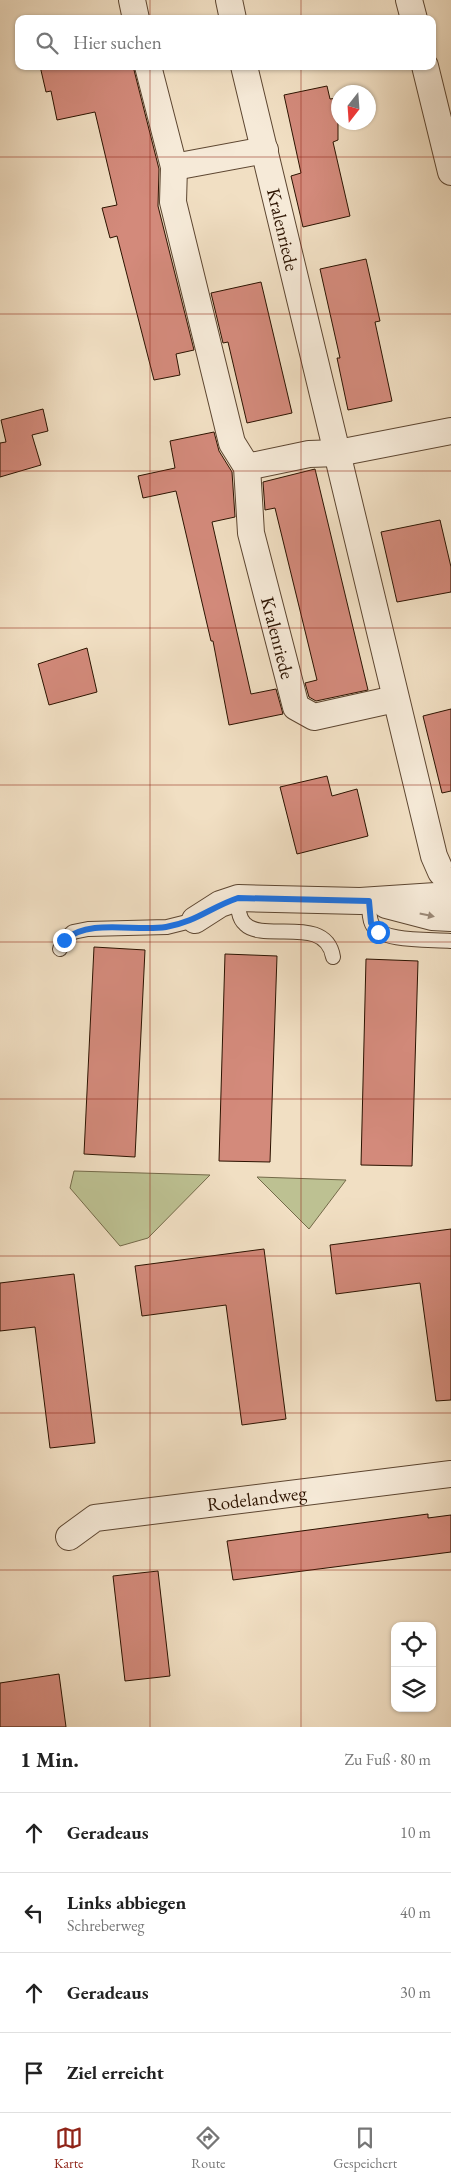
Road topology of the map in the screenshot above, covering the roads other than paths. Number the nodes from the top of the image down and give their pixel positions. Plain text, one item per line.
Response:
1 (132, 0) edge
2 (229, 0) edge
3 (409, 0) edge
4 (135, 15) edge
5 (232, 15) edge
6 (413, 15) edge
7 (149, 70) edge
8 (245, 70) edge
9 (427, 70) edge
10 (265, 150) junction
11 (174, 166) junction
12 (451, 172) edge
13 (451, 431) edge
14 (338, 453) junction
15 (247, 467) junction
16 (395, 699) junction
17 (451, 883) edge
18 (451, 895) edge
19 (238, 898) junction
20 (369, 901) junction
21 (451, 918) edge
22 (195, 920) joint
23 (451, 941) edge
24 (60, 949) dead end
25 (333, 957) dead end
26 (451, 1474) edge
27 (70, 1537) dead end

1 - 4 street
2 - 5 street
3 - 6 street
7 - 11 street, Kralenriede
8 - 10 street, Kralenriede
9 - 12 street
10 - 11 street
10 - 14 street, Kralenriede
11 - 15 street, Kralenriede
13 - 14 street
14 - 15 street
14 - 16 street, Kralenriede
15 - 16 street, Kralenriede
16 - 17 street, Kralenriede
18 - 20 street
19 - 20 street
19 - 22 street
19 - 25 lane
20 -> 21 street
20 - 23 lane
22 - 24 lane
26 - 27 street, Rodelandweg

